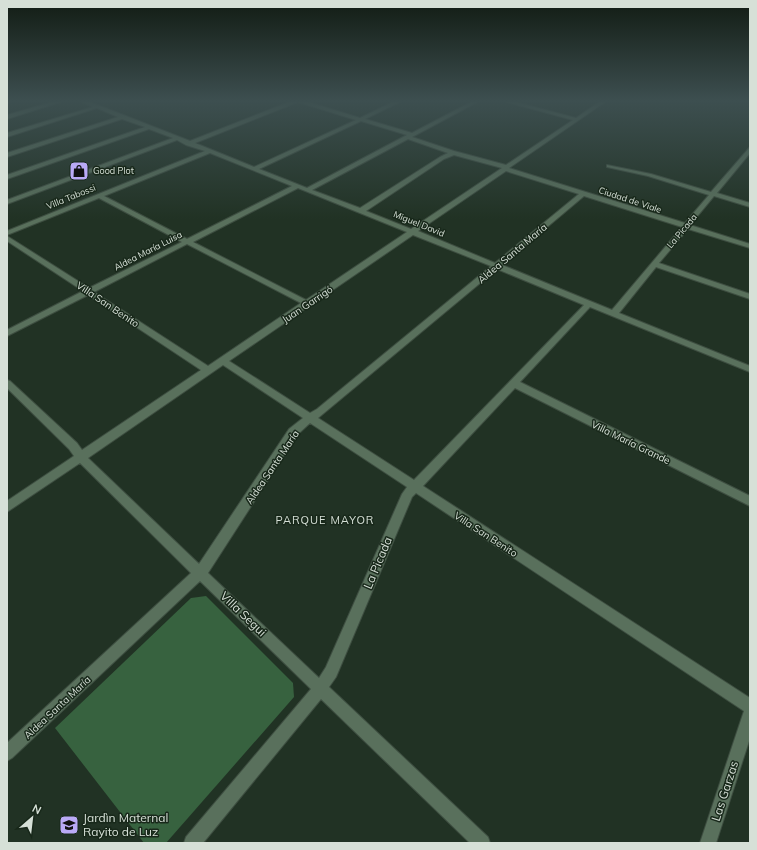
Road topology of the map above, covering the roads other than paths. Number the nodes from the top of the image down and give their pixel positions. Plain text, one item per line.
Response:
1 (53, 140) edge
2 (114, 140) edge
3 (174, 140) edge
4 (178, 140) edge
5 (199, 140) edge
6 (317, 140) edge
7 (405, 140) edge
8 (417, 140) edge
9 (548, 140) edge
10 (188, 144) junction
11 (750, 149) edge
12 (209, 152) junction
13 (453, 153) junction
14 (7, 155) edge
15 (609, 166) dead end
16 (506, 168) junction
17 (253, 169) junction
18 (7, 177) edge
19 (297, 186) junction
20 (307, 190) junction
21 (583, 194) junction
22 (713, 194) junction
23 (99, 196) junction
24 (7, 202) edge
25 (750, 205) edge
26 (361, 211) junction
27 (685, 227) junction
28 (412, 232) junction
29 (7, 233) edge
30 (7, 238) edge
31 (188, 242) junction
32 (750, 246) edge
33 (654, 264) junction
34 (496, 266) junction
35 (90, 292) junction
36 (750, 297) edge
37 (308, 304) junction
38 (589, 304) junction
39 (613, 314) junction
40 (7, 333) edge
41 (223, 361) junction
42 (750, 369) edge
43 (209, 371) junction
44 (513, 383) junction
45 (9, 388) edge
46 (310, 419) junction
47 (81, 457) junction
48 (414, 487) junction
49 (750, 501) edge
50 (7, 507) edge
51 (200, 573) junction
52 (321, 688) junction
53 (750, 706) edge
54 (750, 715) edge
55 (7, 753) edge
56 (192, 843) edge
57 (482, 843) edge
58 (708, 843) edge

1 - 14 street
2 - 18 street
3 - 24 street
4 - 10 street, Miguel David
5 - 10 street
6 - 17 street
7 - 20 street
8 - 13 street, Ciudad de Viale
9 - 16 street, Juan Garrigó
10 - 12 street, Miguel David
11 - 22 street, La Picada
12 - 17 street, Miguel David
12 - 23 street, Villa Tabossi
13 - 16 street, Ciudad de Viale
13 - 26 street
15 - 22 street
16 - 21 street, Ciudad de Viale
16 - 28 street, Juan Garrigó
17 - 19 street, Miguel David
19 - 20 street, Miguel David
19 - 31 street, Aldea María Luisa
20 - 26 street, Miguel David
21 - 27 street, Ciudad de Viale
21 - 34 street, Aldea Santa María
22 - 25 street
22 - 27 street, La Picada
23 - 29 street, Villa Tabossi
23 - 31 street
26 - 28 street, Miguel David
27 - 32 street, Ciudad de Viale
27 - 33 street, La Picada
28 - 34 street, Miguel David
28 - 37 street, Juan Garrigó
30 - 35 street, Villa San Benito
31 - 35 street, Aldea María Luisa
31 - 37 street
33 - 36 street
33 - 39 street, La Picada
34 - 38 street, Miguel David
34 - 46 street, Aldea Santa María
35 - 40 street, Aldea María Luisa
35 - 43 street, Villa San Benito
37 - 41 street, Juan Garrigó
38 - 39 street, Miguel David
38 - 44 street, La Picada
39 - 42 street, Miguel David
41 - 43 street, Juan Garrigó
41 - 46 street, Villa San Benito
43 - 47 street, Juan Garrigó
44 - 48 street, La Picada
44 - 49 street, Villa María Grande
45 - 47 street, Villa Segui
46 - 48 street, Villa San Benito
46 - 51 street, Aldea Santa María
47 - 50 street, Juan Garrigó
47 - 51 street, Villa Segui
48 - 52 street, La Picada
48 - 53 street, Villa San Benito
51 - 52 street, Villa Segui
51 - 55 street, Aldea Santa María
52 - 56 street, La Picada
52 - 57 street, Villa Segui
54 - 58 street, Las Garzas

